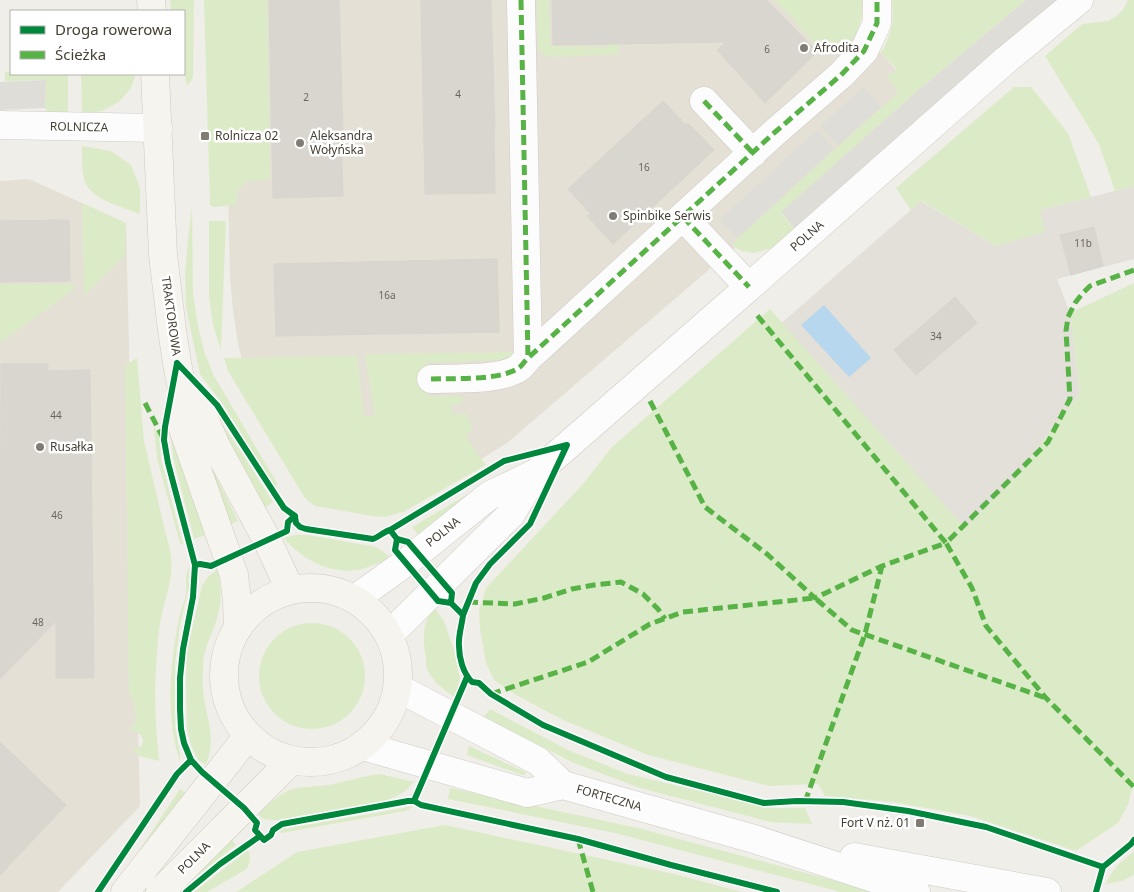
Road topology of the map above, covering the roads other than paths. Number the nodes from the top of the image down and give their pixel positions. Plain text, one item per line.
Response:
1 (521, 0) edge
2 (877, 0) edge
3 (1079, 0) edge
4 (155, 75) edge
5 (704, 101) dead end
6 (0, 125) edge
7 (158, 128) junction
8 (753, 153) junction
9 (683, 217) junction
10 (749, 287) junction
11 (528, 358) junction
12 (431, 379) dead end
13 (182, 389) junction
14 (536, 472) junction
15 (290, 589) junction
16 (355, 599) junction
17 (238, 628) junction
18 (390, 634) junction
19 (398, 688) junction
20 (248, 736) junction
21 (362, 746) junction
22 (291, 761) junction
23 (563, 785) junction
24 (754, 839) junction
25 (125, 892) edge
26 (160, 892) edge
27 (916, 892) edge
28 (1047, 892) edge

1 - 11 street
2 - 8 street
3 - 10 street, POLNA
4 - 7 street, TRAKTOROWA
5 - 8 street
6 - 7 street, ROLNICZA
7 - 13 street, TRAKTOROWA
8 - 9 street
9 - 10 street
9 - 11 street
10 - 14 street, POLNA
11 - 12 street
13 - 15 street, TRAKTOROWA
13 - 17 street
14 - 16 street, POLNA
14 - 18 street, POLNA
15 - 16 street
15 - 17 street
16 - 18 street
17 - 20 street
18 - 19 street
19 - 21 street
19 - 23 street, FORTECZNA
20 - 22 street
20 - 25 street
21 - 22 street
21 - 23 street
22 - 26 street, POLNA
23 - 24 street, FORTECZNA
24 - 27 street, FORTECZNA
24 - 28 street, FORTECZNA

